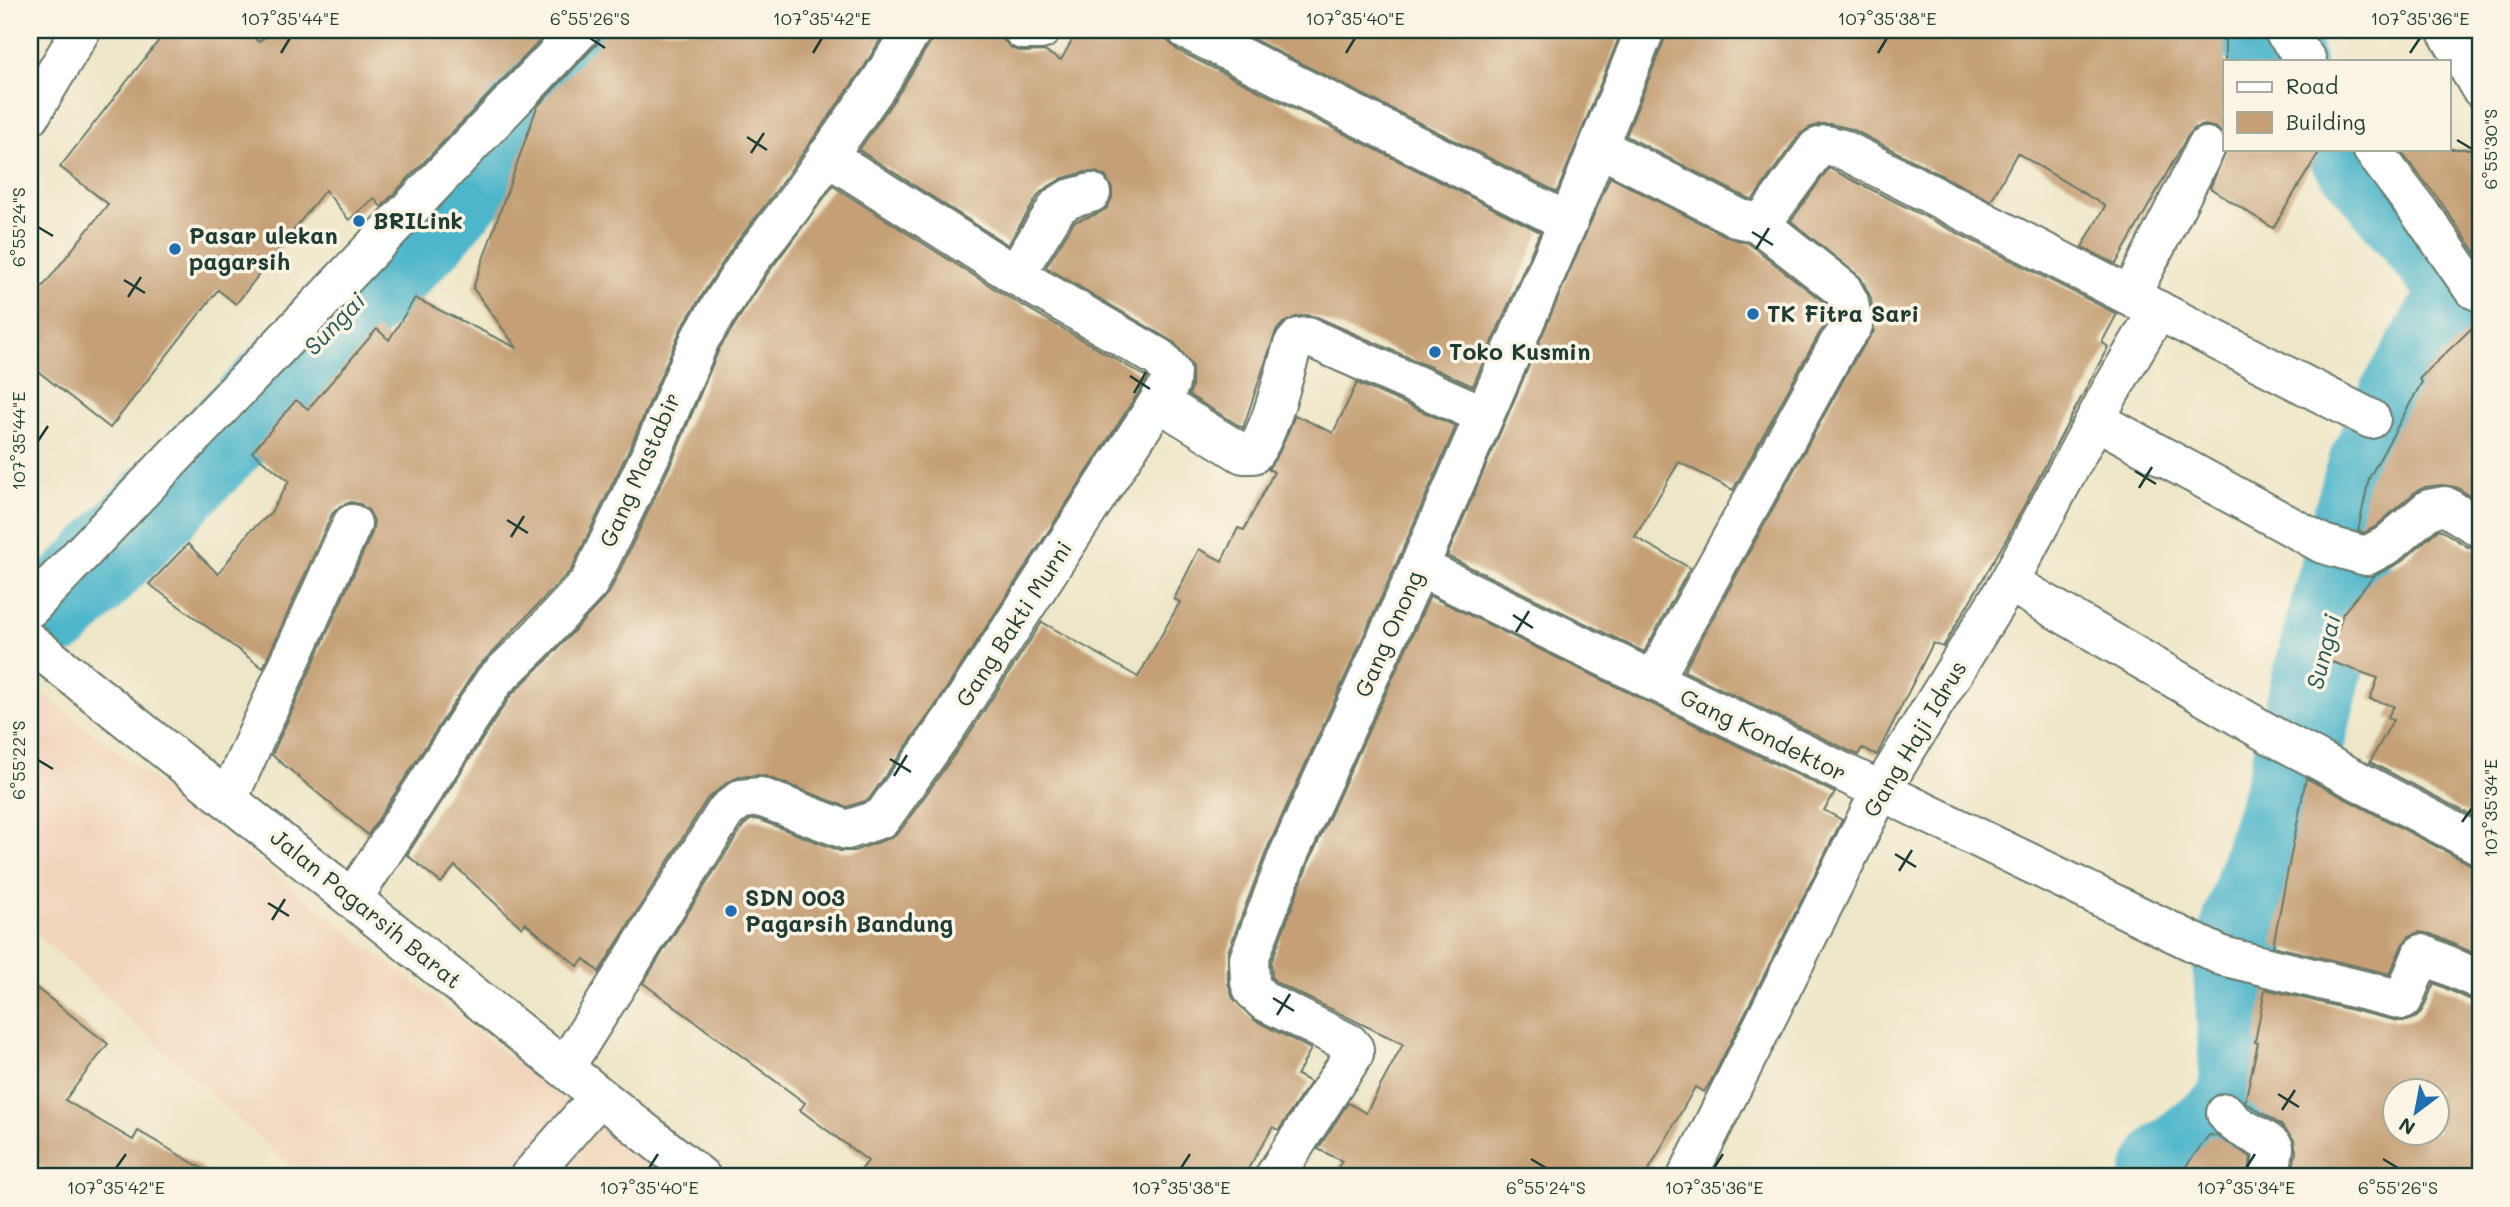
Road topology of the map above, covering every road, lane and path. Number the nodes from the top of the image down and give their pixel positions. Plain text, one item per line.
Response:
1 (81, 30) edge
2 (580, 30) edge
3 (912, 30) edge
4 (1023, 30) edge
5 (1041, 30) edge
6 (1187, 30) edge
7 (1645, 30) edge
8 (2283, 30) edge
9 (2446, 30) edge
10 (2305, 60) edge
11 (2480, 89) edge
12 (30, 116) edge
13 (1599, 146) junction
14 (2206, 147) dead end
15 (2373, 150) edge
16 (827, 156) junction
17 (1091, 193) dead end
18 (1568, 222) junction
19 (1757, 222) junction
20 (1015, 275) junction
21 (2480, 292) edge
22 (2145, 302) junction
23 (1158, 402) junction
24 (1484, 415) junction
25 (2371, 419) dead end
26 (2096, 420) junction
27 (352, 524) dead end
28 (2480, 528) edge
29 (1419, 567) junction
30 (2009, 582) junction
31 (30, 608) edge
32 (30, 642) edge
33 (1653, 681) junction
34 (1880, 792) junction
35 (228, 799) junction
36 (2480, 845) edge
37 (353, 898) junction
38 (2480, 980) edge
39 (565, 1067) junction
40 (599, 1097) junction
41 (2228, 1116) dead end
42 (529, 1177) edge
43 (701, 1177) edge
44 (1275, 1177) edge
45 (1687, 1177) edge
46 (2270, 1177) edge

1 - 12 street
2 - 31 street
3 - 16 street, Gang Mastabir
4 - 5 street
6 - 18 street
7 - 13 street, Gang Onong
8 - 10 street
9 - 11 street
13 - 18 street, Gang Onong
13 - 19 street
14 - 22 street, Gang Haji Idrus
15 - 21 street
16 - 20 street, Gang Bakti Murni
16 - 37 street, Gang Mastabir
17 - 20 street
18 - 24 street, Gang Onong
19 - 22 street
19 - 33 street
20 - 23 street, Gang Bakti Murni
22 - 25 street
22 - 26 street, Gang Haji Idrus
23 - 24 street
23 - 39 street, Gang Bakti Murni
24 - 29 street, Gang Onong
26 - 28 street
26 - 30 street, Gang Haji Idrus
27 - 35 street
29 - 33 street, Gang Kondektor
29 - 44 street, Gang Onong
30 - 34 street, Gang Haji Idrus
30 - 36 street
32 - 35 street, Jalan Pagarsih Barat
33 - 34 street, Gang Kondektor
34 - 38 street, Gang Kondektor
34 - 45 street, Gang Haji Idrus
35 - 37 street, Jalan Pagarsih Barat
37 - 39 street, Jalan Pagarsih Barat
39 - 40 street, Jalan Pagarsih Barat
40 - 42 street
40 - 43 street, Jalan Pagarsih Barat
41 - 46 street

